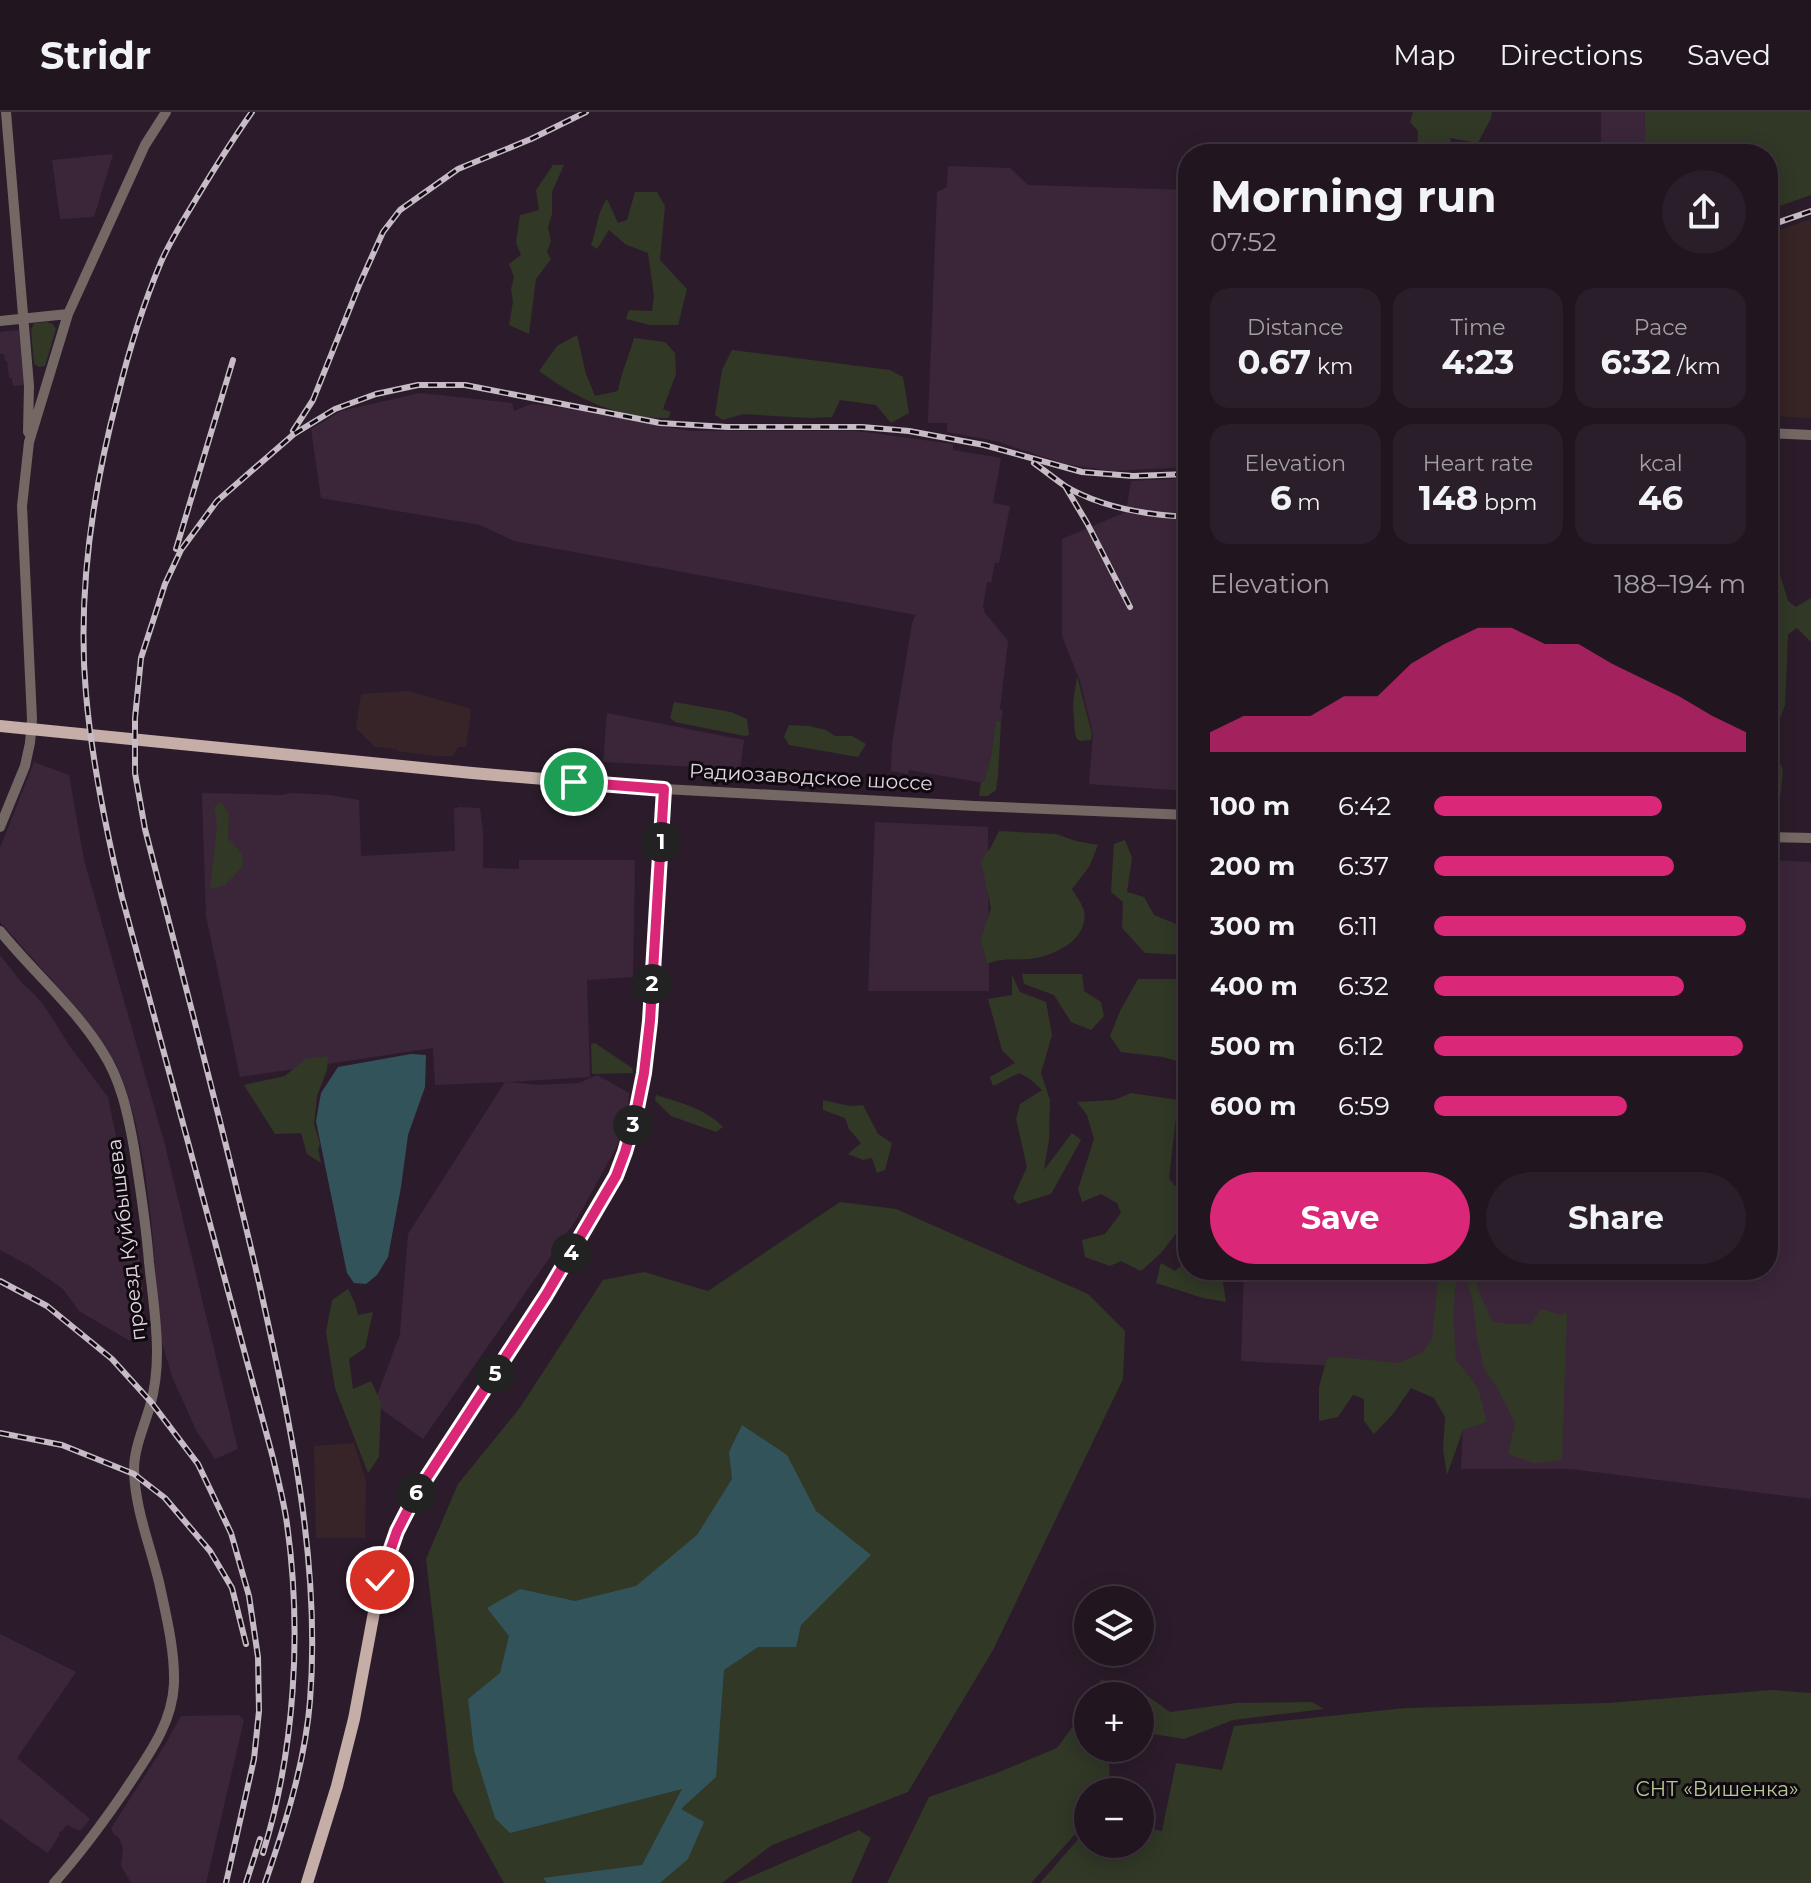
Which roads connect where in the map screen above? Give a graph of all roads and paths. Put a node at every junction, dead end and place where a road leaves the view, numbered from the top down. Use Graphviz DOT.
graph roads {
  1 [pos="6,112"];
  2 [pos="166,112"];
  3 [pos="68,314"];
  4 [pos="24,319"];
  5 [pos="0,321"];
  6 [pos="1778,433"];
  7 [pos="1811,435"];
  8 [pos="29,442"];
  9 [pos="0,726"];
  10 [pos="664,789"];
  11 [pos="1178,815"];
  12 [pos="0,827"];
  13 [pos="1778,837"];
  14 [pos="1811,838"];
  15 [pos="0,931"];
  16 [pos="54,1883"];
  17 [pos="307,1883"];
  1 -- 4 [label="street"];
  2 -- 3 [label="street"];
  3 -- 4 [label="street"];
  3 -- 8 [label="street"];
  4 -- 5 [label="street"];
  4 -- 8 [label="street"];
  6 -- 7 [label="street"];
  8 -- 12 [label="street"];
  9 -- 10 [label="main road, Радиозаводское шоссе"];
  10 -- 11 [label="street, Радиозаводское шоссе"];
  10 -- 17 [label="main road"];
  13 -- 14 [label="street"];
  15 -- 16 [label="street, проезд Куйбышева"];
}
